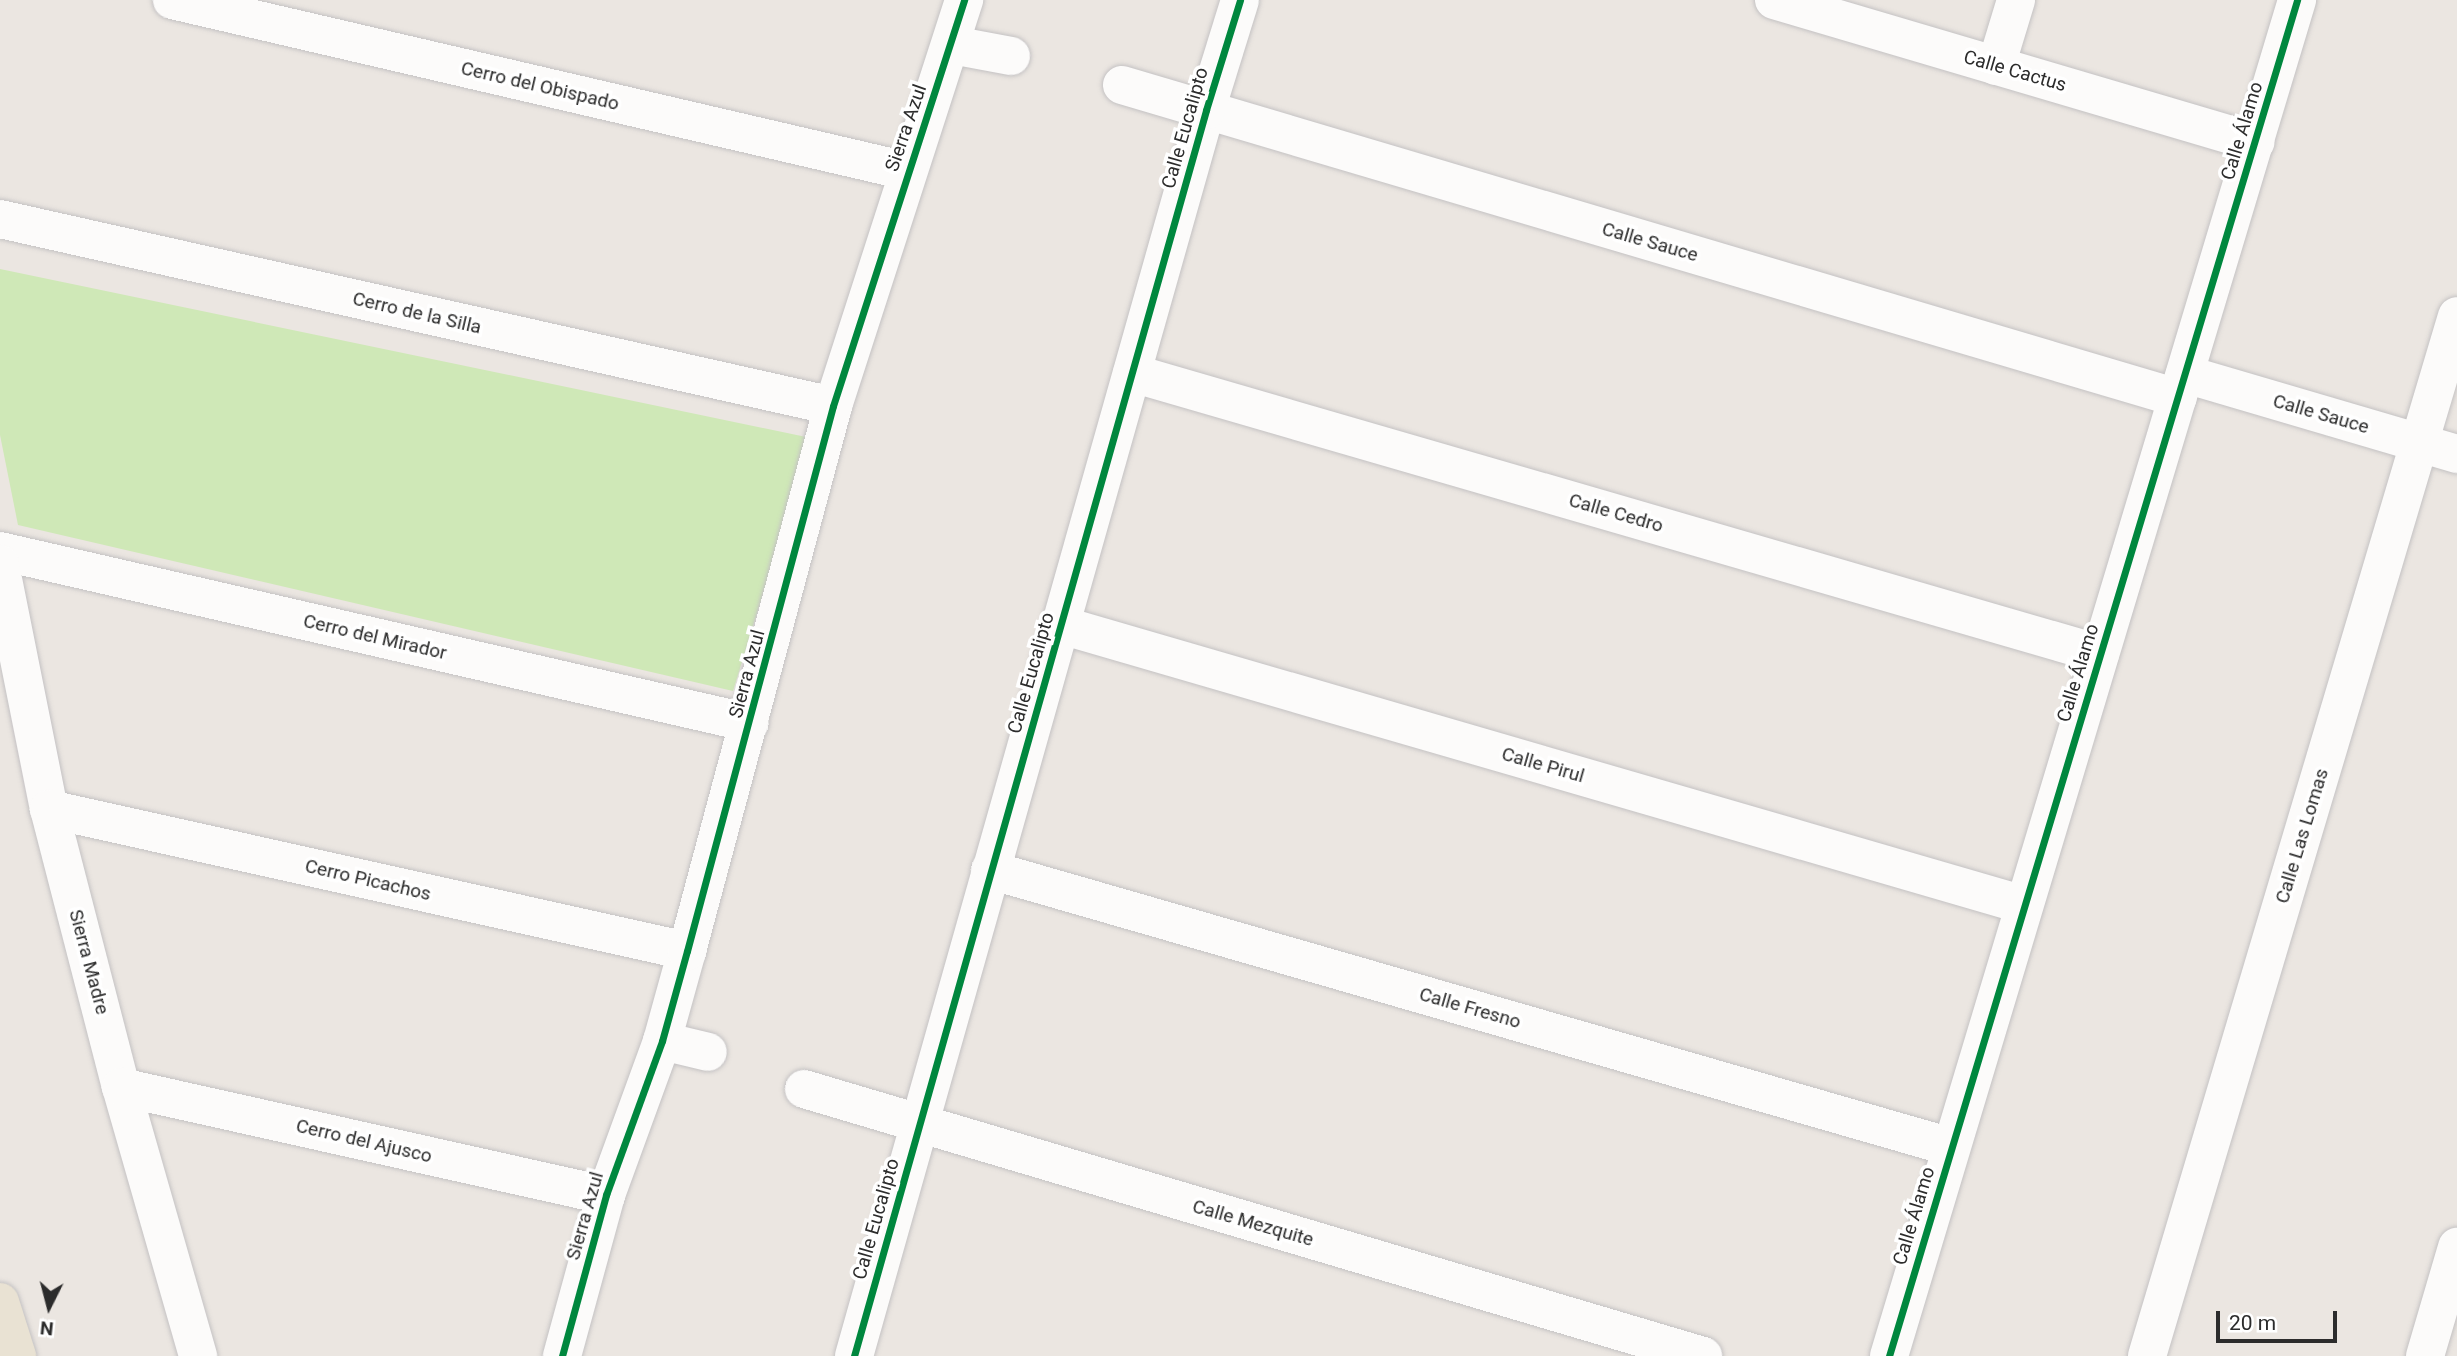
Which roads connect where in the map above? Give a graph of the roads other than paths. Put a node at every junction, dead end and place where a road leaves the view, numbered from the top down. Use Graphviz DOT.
graph roads {
  1 [pos="172,0"];
  2 [pos="964,0"];
  3 [pos="1240,0"];
  4 [pos="1774,0"];
  5 [pos="2016,0"];
  6 [pos="2297,0"];
  7 [pos="952,45"];
  8 [pos="1010,56"];
  9 [pos="1996,66"];
  10 [pos="1122,85"];
  11 [pos="1206,110"];
  12 [pos="2255,142"];
  13 [pos="907,172"];
  14 [pos="0,219"];
  15 [pos="2457,316"];
  16 [pos="1132,373"];
  17 [pos="2181,386"];
  18 [pos="833,406"];
  19 [pos="2419,443"];
  20 [pos="2457,454"];
  21 [pos="0,551"];
  22 [pos="0,564"];
  23 [pos="1061,625"];
  24 [pos="2100,654"];
  25 [pos="750,723"];
  26 [pos="49,809"];
  27 [pos="990,870"];
  28 [pos="2024,905"];
  29 [pos="687,951"];
  30 [pos="662,1041"];
  31 [pos="708,1052"];
  32 [pos="121,1087"];
  33 [pos="804,1089"];
  34 [pos="919,1124"];
  35 [pos="1951,1147"];
  36 [pos="606,1195"];
  37 [pos="2457,1247"];
  38 [pos="0,1302"];
  39 [pos="17,1356"];
  40 [pos="198,1356"];
  41 [pos="562,1356"];
  42 [pos="853,1356"];
  43 [pos="1703,1356"];
  44 [pos="1889,1356"];
  45 [pos="2147,1356"];
  46 [pos="2425,1356"];
  1 -- 13 [label="street, Cerro del Obispado"];
  2 -- 7 [label="street, Sierra Azul"];
  3 -- 11 [label="street, Calle Eucalipto"];
  4 -- 9 [label="street, Calle Cactus"];
  5 -- 9 [label="street"];
  6 -- 12 [label="street, Calle Álamo"];
  7 -- 8 [label="street"];
  7 -- 13 [label="street, Sierra Azul"];
  9 -- 12 [label="street, Calle Cactus"];
  10 -- 11 [label="street, Calle Sauce"];
  11 -- 16 [label="street, Calle Eucalipto"];
  11 -- 17 [label="street, Calle Sauce"];
  12 -- 17 [label="street, Calle Álamo"];
  13 -- 18 [label="street, Sierra Azul"];
  14 -- 18 [label="street, Cerro de la Silla"];
  15 -- 19 [label="street, Calle Las Lomas"];
  16 -- 23 [label="street, Calle Eucalipto"];
  16 -- 24 [label="street, Calle Cedro"];
  17 -- 19 [label="street, Calle Sauce"];
  17 -- 24 [label="street, Calle Álamo"];
  18 -- 25 [label="street, Sierra Azul"];
  19 -- 20 [label="street, Calle Sauce"];
  19 -- 45 [label="street, Calle Las Lomas"];
  21 -- 25 [label="street, Cerro del Mirador"];
  22 -- 26 [label="street, Sierra Madre"];
  23 -- 27 [label="street, Calle Eucalipto"];
  23 -- 28 [label="street, Calle Pirul"];
  24 -- 28 [label="street, Calle Álamo"];
  25 -- 29 [label="street, Sierra Azul"];
  26 -- 29 [label="street, Cerro Picachos"];
  26 -- 32 [label="street, Sierra Madre"];
  27 -- 34 [label="street, Calle Eucalipto"];
  27 -- 35 [label="street, Calle Fresno"];
  28 -- 35 [label="street, Calle Álamo"];
  29 -- 30 [label="street, Sierra Azul"];
  30 -- 31 [label="street"];
  30 -- 36 [label="street, Sierra Azul"];
  32 -- 36 [label="street, Cerro del Ajusco"];
  32 -- 40 [label="street, Sierra Madre"];
  33 -- 34 [label="street, Calle Mezquite"];
  34 -- 42 [label="street, Calle Eucalipto"];
  34 -- 43 [label="street, Calle Mezquite"];
  35 -- 44 [label="street, Calle Álamo"];
  36 -- 41 [label="street, Sierra Azul"];
  37 -- 46 [label="street"];
  38 -- 39 [label="main road"];
}
